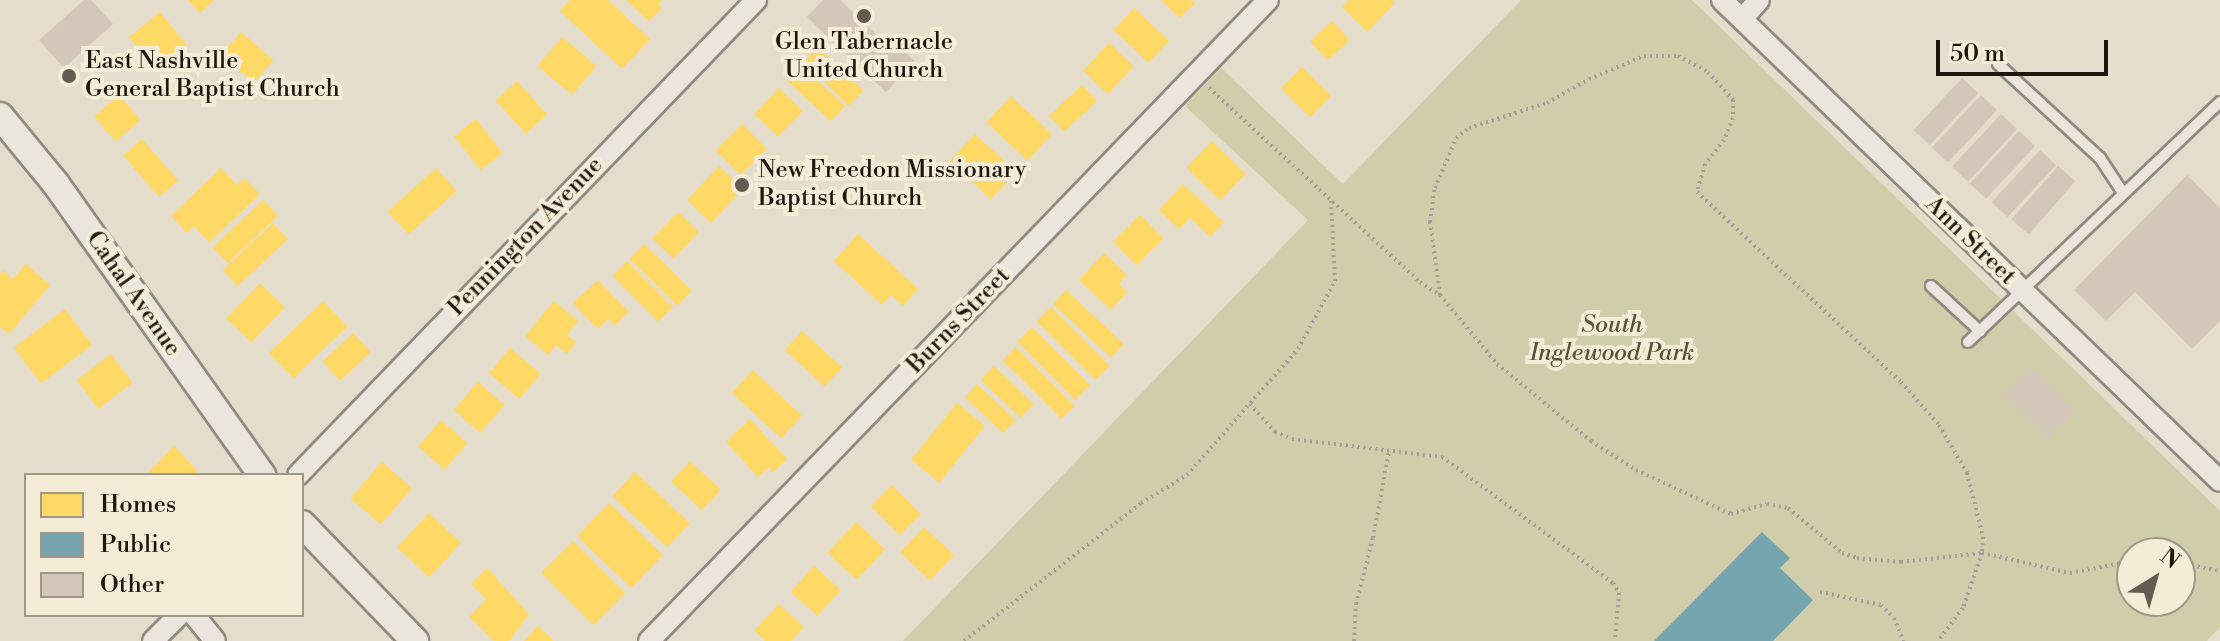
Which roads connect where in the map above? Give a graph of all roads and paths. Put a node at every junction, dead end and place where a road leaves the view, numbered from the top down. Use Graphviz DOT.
graph roads {
  1 [pos="756,0"];
  2 [pos="1268,0"];
  3 [pos="1722,0"];
  4 [pos="1759,0"];
  5 [pos="1742,19"];
  6 [pos="1998,64"];
  7 [pos="1196,76"];
  8 [pos="2220,102"];
  9 [pos="0,116"];
  10 [pos="2123,193"];
  11 [pos="1331,199"];
  12 [pos="1931,286"];
  13 [pos="2020,290"];
  14 [pos="1440,295"];
  15 [pos="1980,331"];
  16 [pos="1968,342"];
  17 [pos="1250,404"];
  18 [pos="1389,451"];
  19 [pos="261,473"];
  20 [pos="300,473"];
  21 [pos="2220,481"];
  22 [pos="304,526"];
  23 [pos="1982,553"];
  24 [pos="2116,564"];
  25 [pos="2196,566"];
  26 [pos="2220,571"];
  27 [pos="1820,592"];
  28 [pos="177,617"];
  29 [pos="196,617"];
  30 [pos="153,641"];
  31 [pos="215,641"];
  32 [pos="415,641"];
  33 [pos="649,641"];
  34 [pos="964,641"];
  35 [pos="1354,641"];
  36 [pos="1615,641"];
  37 [pos="1904,641"];
  38 [pos="1938,641"];
  1 -- 20 [label="street, Pennington Avenue"];
  2 -- 7 [label="street, Burns Street"];
  3 -- 5 [label="street, Ann Street"];
  4 -- 5 [label="street"];
  5 -- 13 [label="street, Ann Street"];
  6 -- 10 [label="lane"];
  7 -- 11 [label="path"];
  7 -- 33 [label="street, Burns Street"];
  8 -- 10 [label="lane"];
  9 -- 19 [label="street, Cahal Avenue"];
  10 -- 13 [label="lane"];
  11 -- 14 [label="path"];
  11 -- 17 [label="path"];
  12 -- 15 [label="lane"];
  13 -- 15 [label="lane"];
  13 -- 21 [label="street, Ann Street"];
  14 -- 23 [label="path"];
  14 -- 23 [label="path"];
  15 -- 16 [label="lane"];
  17 -- 18 [label="path"];
  17 -- 34 [label="path"];
  18 -- 35 [label="path"];
  18 -- 36 [label="path"];
  22 -- 32 [label="street"];
  23 -- 24 [label="path"];
  23 -- 38 [label="path"];
  25 -- 26 [label="path"];
  27 -- 37 [label="path"];
  28 -- 30 [label="street"];
  29 -- 31 [label="street"];
}
